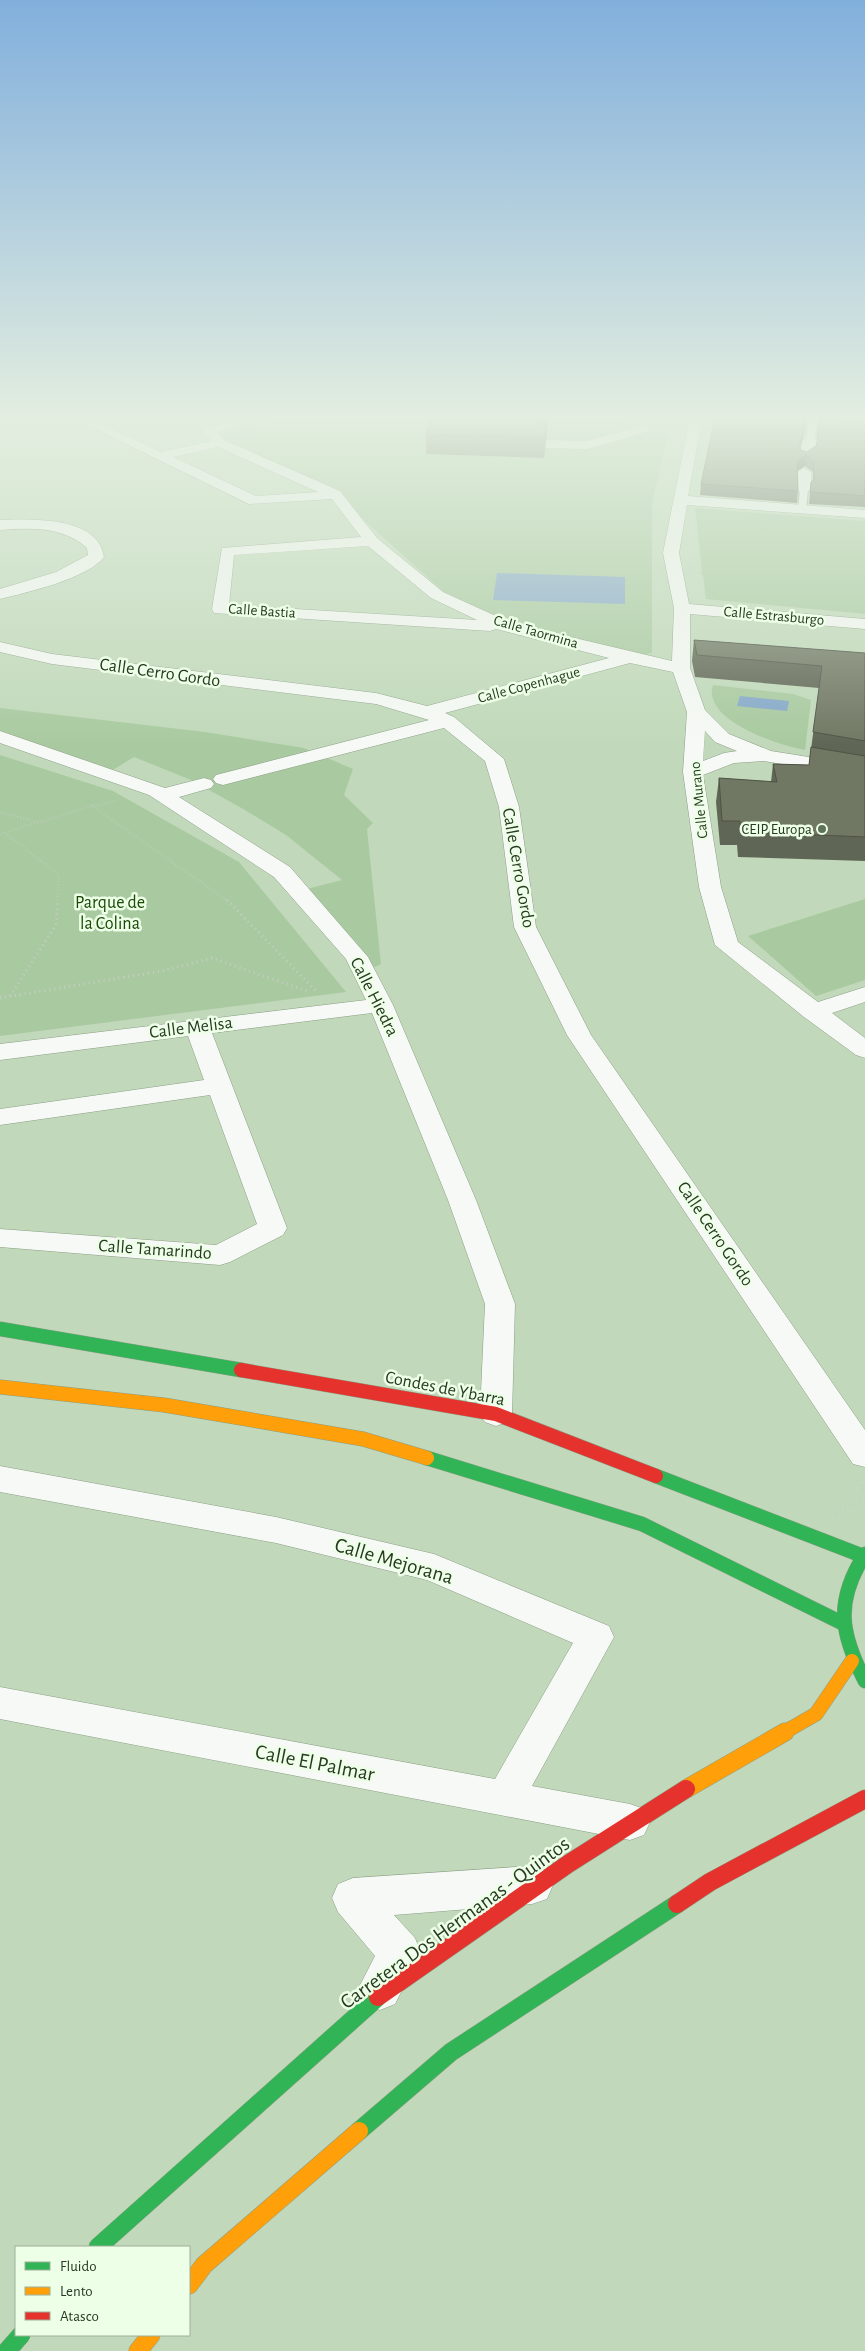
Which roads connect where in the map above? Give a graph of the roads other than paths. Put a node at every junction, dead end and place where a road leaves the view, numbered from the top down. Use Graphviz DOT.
graph roads {
  1 [pos="53,526"];
  2 [pos="360,526"];
  3 [pos="676,526"];
  4 [pos="372,541"];
  5 [pos="0,594"];
  6 [pos="682,608"];
  7 [pos="865,624"];
  8 [pos="505,627"];
  9 [pos="0,646"];
  10 [pos="700,655"];
  11 [pos="630,658"];
  12 [pos="681,660"];
  13 [pos="696,712"];
  14 [pos="437,717"];
  15 [pos="0,737"];
  16 [pos="767,756"];
  17 [pos="693,772"];
  18 [pos="865,772"];
  19 [pos="162,795"];
  20 [pos="865,994"];
  21 [pos="381,1005"];
  22 [pos="813,1012"];
  23 [pos="197,1027"];
  24 [pos="865,1050"];
  25 [pos="0,1052"];
  26 [pos="219,1086"];
  27 [pos="0,1117"];
  28 [pos="0,1238"];
  29 [pos="0,1329"];
  30 [pos="0,1387"];
  31 [pos="496,1414"];
  32 [pos="865,1455"];
  33 [pos="0,1479"];
  34 [pos="864,1555"];
  35 [pos="842,1623"];
  36 [pos="852,1660"];
  37 [pos="865,1681"];
  38 [pos="0,1703"];
  39 [pos="504,1799"];
  40 [pos="865,1799"];
  41 [pos="630,1822"];
  42 [pos="536,1885"];
  43 [pos="375,1999"];
  44 [pos="99,2246"];
  45 [pos="190,2284"];
  46 [pos="20,2336"];
  47 [pos="150,2336"];
  48 [pos="7,2351"];
  49 [pos="138,2351"];
  1 -- 5 [label="street"];
  2 -- 4 [label="street, Calle Taormina"];
  3 -- 6 [label="street, Calle Murano"];
  4 -- 8 [label="street, Calle Taormina"];
  4 -- 8 [label="street, Calle Bastia"];
  6 -- 7 [label="street, Calle Estrasburgo"];
  6 -- 12 [label="street, Calle Murano"];
  8 -- 11 [label="street, Calle Taormina"];
  9 -- 14 [label="street, Calle Cerro Gordo"];
  10 -- 12 [label="street, Calle Taormina"];
  11 -- 12 [label="street, Calle Taormina"];
  11 -- 14 [label="street, Calle Copenhague"];
  12 -- 13 [label="street, Calle Murano"];
  13 -- 16 [label="street"];
  13 -- 17 [label="street, Calle Murano"];
  14 -- 19 [label="street, Calle Copenhague"];
  14 -- 32 [label="street, Calle Cerro Gordo"];
  15 -- 19 [label="street, Calle Hiedra"];
  16 -- 17 [label="street"];
  16 -- 18 [label="street"];
  17 -- 22 [label="street, Calle Murano"];
  19 -- 21 [label="street, Calle Hiedra"];
  20 -- 22 [label="street"];
  21 -- 23 [label="street, Calle Melisa"];
  21 -- 31 [label="street, Calle Hiedra"];
  22 -- 24 [label="street, Calle Murano"];
  23 -- 25 [label="street, Calle Melisa"];
  23 -- 26 [label="street, Calle Tamarindo"];
  26 -- 27 [label="street"];
  26 -- 28 [label="street, Calle Tamarindo"];
  29 -- 31 [label="main road, Condes de Ybarra"];
  30 -- 35 [label="main road"];
  31 -- 34 [label="main road, Condes de Ybarra"];
  33 -- 39 [label="street, Calle Mejorana"];
  34 -- 35 [label="main road"];
  35 -- 36 [label="main road"];
  36 -- 37 [label="main road"];
  36 -- 41 [label="main road, Carretera Dos Hermanas - Quintos"];
  38 -- 39 [label="street, Calle El Palmar"];
  39 -- 41 [label="street, Calle El Palmar"];
  40 -- 45 [label="main road"];
  41 -- 42 [label="main road, Carretera Dos Hermanas - Quintos"];
  42 -- 43 [label="main road, Carretera Dos Hermanas - Quintos"];
  42 -- 43 [label="street"];
  43 -- 44 [label="main road, Carretera Dos Hermanas - Quintos"];
  46 -- 48 [label="main road"];
  47 -- 49 [label="main road"];
}
